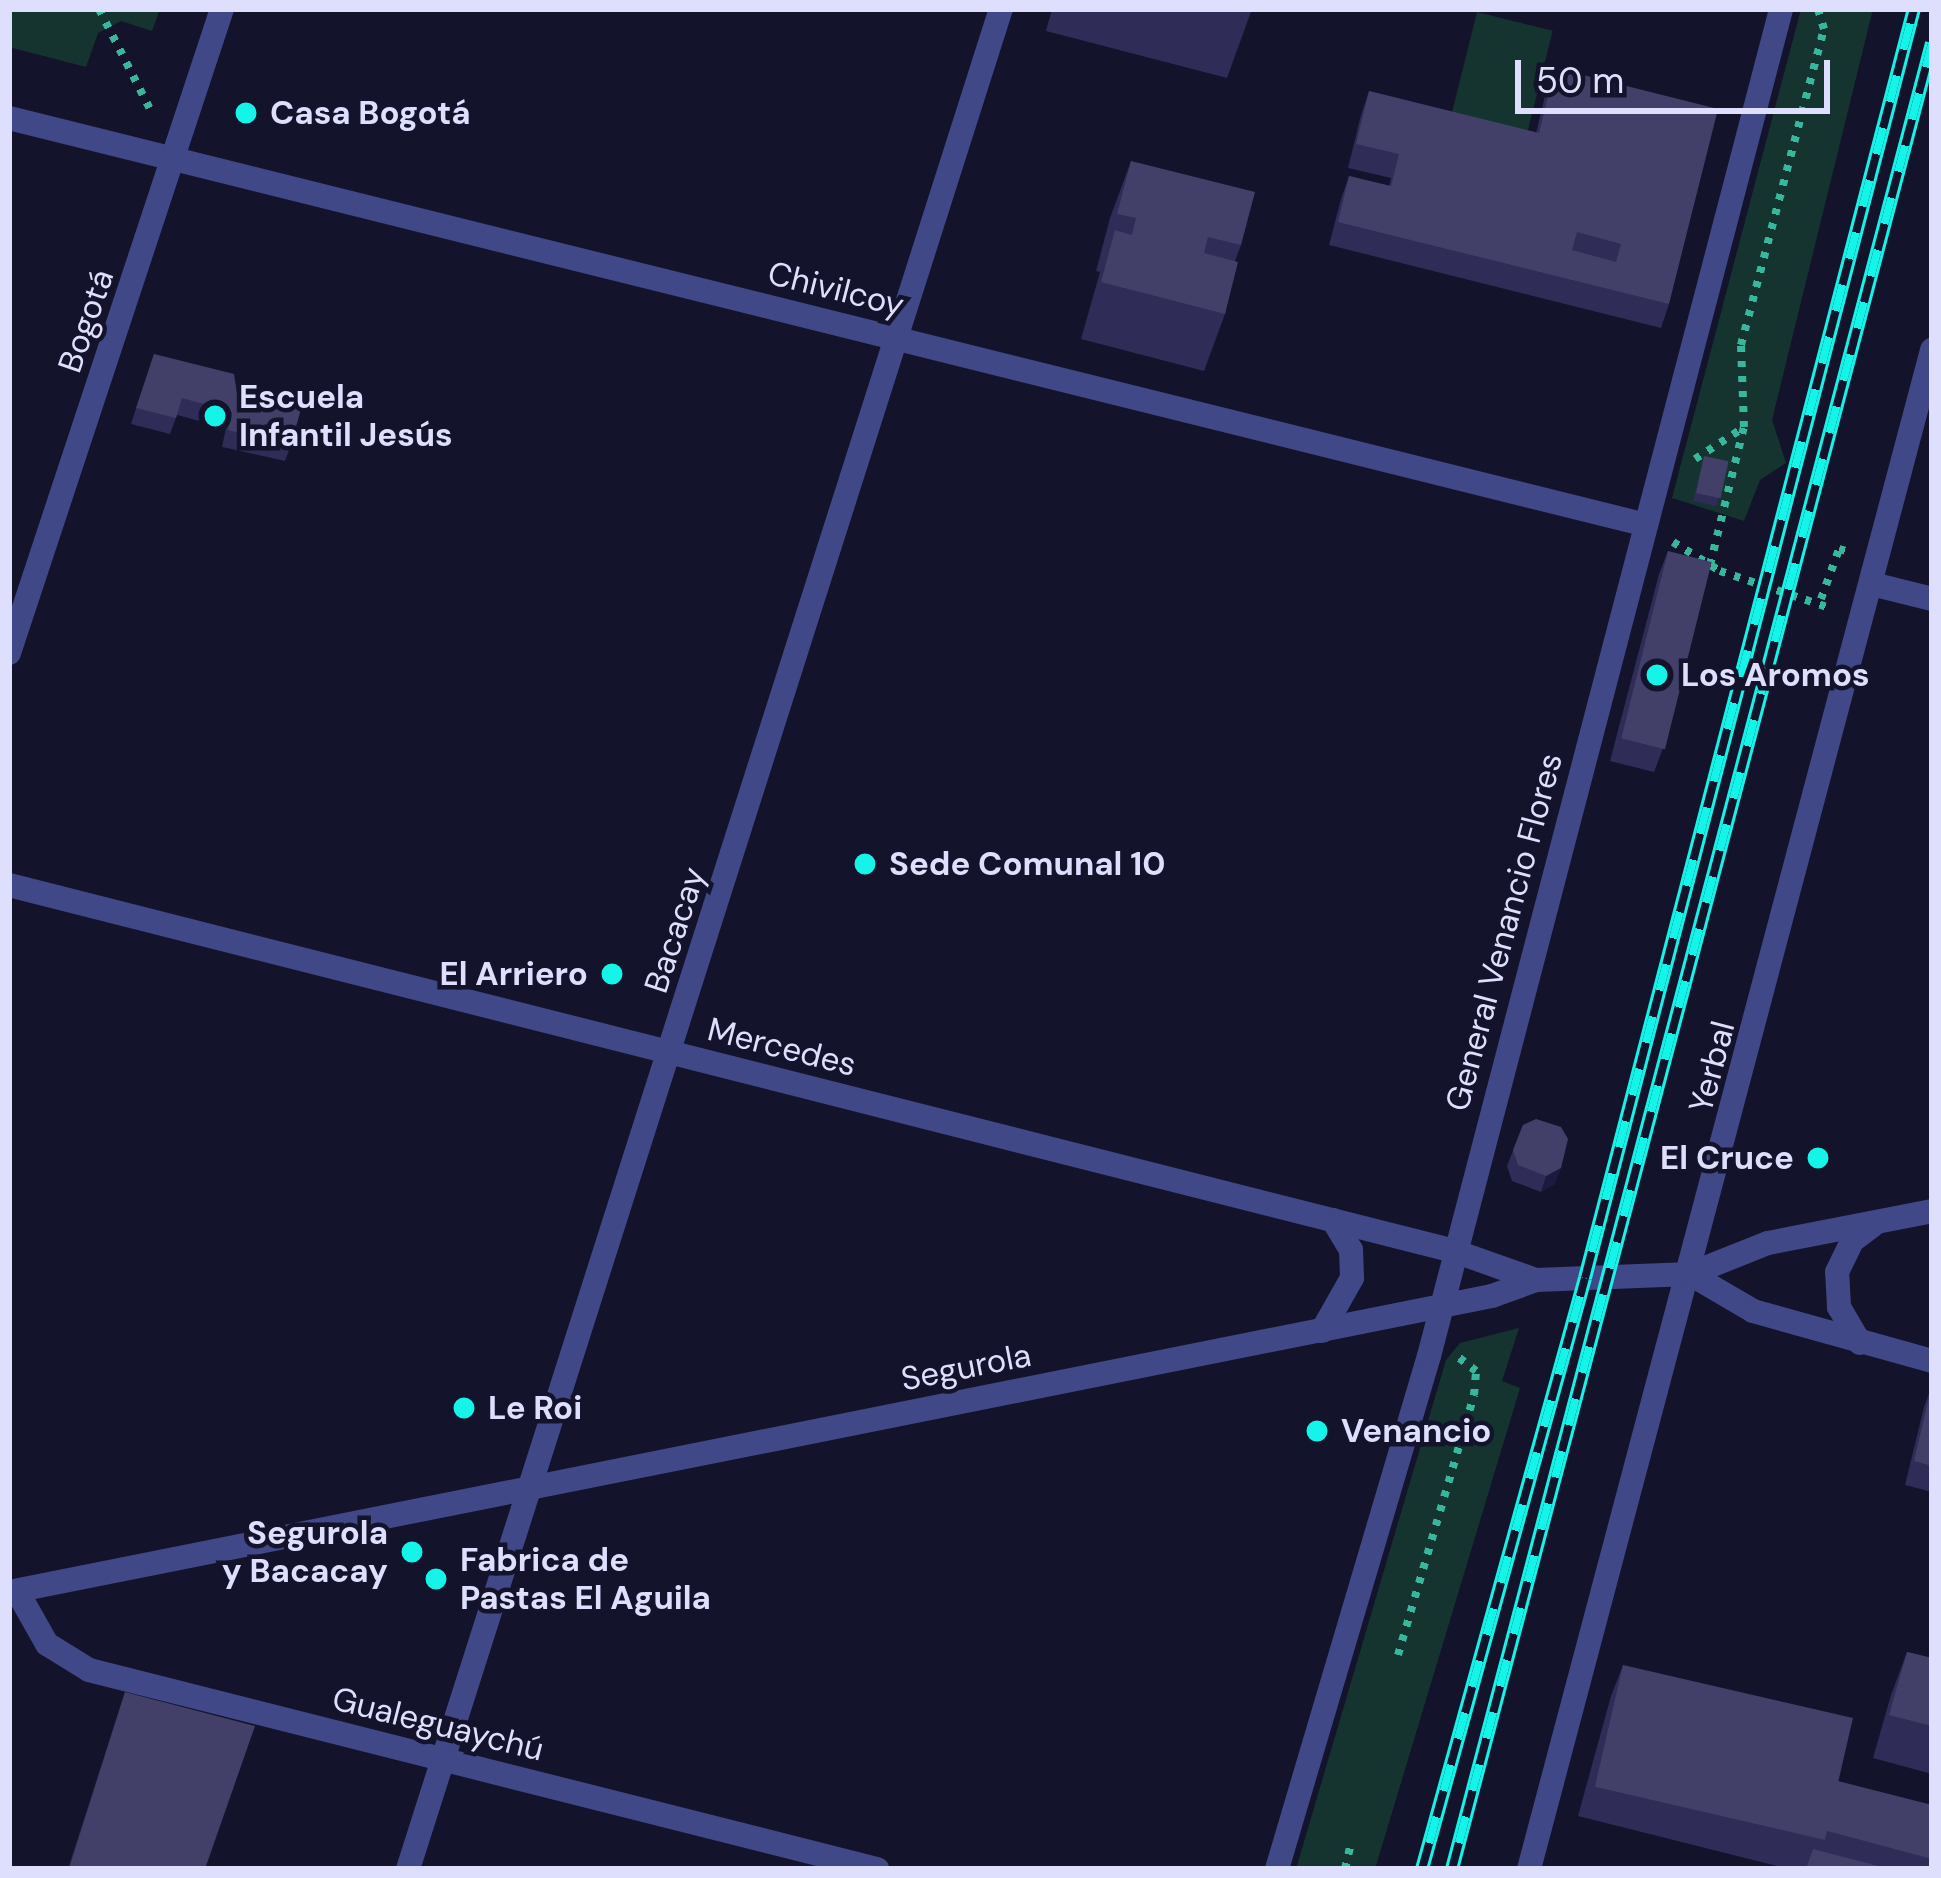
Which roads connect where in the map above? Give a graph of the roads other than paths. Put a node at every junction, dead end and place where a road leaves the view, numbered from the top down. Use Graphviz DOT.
graph roads {
  1 [pos="222,9"];
  2 [pos="1000,9"];
  3 [pos="1781,9"];
  4 [pos="9,118"];
  5 [pos="175,160"];
  6 [pos="895,337"];
  7 [pos="1932,350"];
  8 [pos="1646,526"];
  9 [pos="1872,584"];
  10 [pos="1932,599"];
  11 [pos="9,652"];
  12 [pos="9,885"];
  13 [pos="670,1052"];
  14 [pos="1932,1210"];
  15 [pos="1333,1220"];
  16 [pos="1880,1220"];
  17 [pos="1454,1251"];
  18 [pos="1690,1274"];
  19 [pos="1536,1280"];
  20 [pos="1441,1306"];
  21 [pos="1322,1331"];
  22 [pos="1860,1343"];
  23 [pos="1932,1361"];
  24 [pos="528,1487"];
  25 [pos="13,1591"];
  26 [pos="443,1759"];
  27 [pos="408,1869"];
  28 [pos="877,1869"];
  29 [pos="1277,1869"];
  30 [pos="1529,1869"];
  1 -- 5 [label="street, Bogotá"];
  2 -- 6 [label="street, Bacacay"];
  3 -- 8 [label="street, General Venancio Flores"];
  4 -- 5 [label="street, Chivilcoy"];
  5 -- 6 [label="street, Chivilcoy"];
  5 -- 11 [label="street, Bogotá"];
  6 -- 8 [label="street, Chivilcoy"];
  6 -- 13 [label="street, Bacacay"];
  7 -- 9 [label="street, Yerbal"];
  8 -- 17 [label="street, General Venancio Flores"];
  9 -- 10 [label="street"];
  9 -- 18 [label="street, Yerbal"];
  12 -- 13 [label="street, Mercedes"];
  13 -- 15 [label="street, Mercedes"];
  13 -- 24 [label="street, Bacacay"];
  14 -- 16 [label="street, Segurola"];
  15 -- 17 [label="street, Mercedes"];
  15 -- 21 [label="street"];
  16 -- 18 [label="street, Segurola"];
  16 -- 22 [label="street"];
  17 -- 19 [label="street, Mercedes"];
  17 -- 20 [label="street, General Venancio Flores"];
  18 -- 19 [label="street, Segurola"];
  18 -- 22 [label="street"];
  18 -- 30 [label="street, Yerbal"];
  19 -- 20 [label="street, Segurola"];
  20 -- 21 [label="street, Segurola"];
  20 -- 29 [label="street, General Venancio Flores"];
  21 -- 24 [label="street, Segurola"];
  22 -- 23 [label="street"];
  24 -- 25 [label="street, Segurola"];
  24 -- 26 [label="street, Bacacay"];
  25 -- 26 [label="street, Gualeguaychú"];
  26 -- 27 [label="street, Bacacay"];
  26 -- 28 [label="street, Gualeguaychú"];
}
